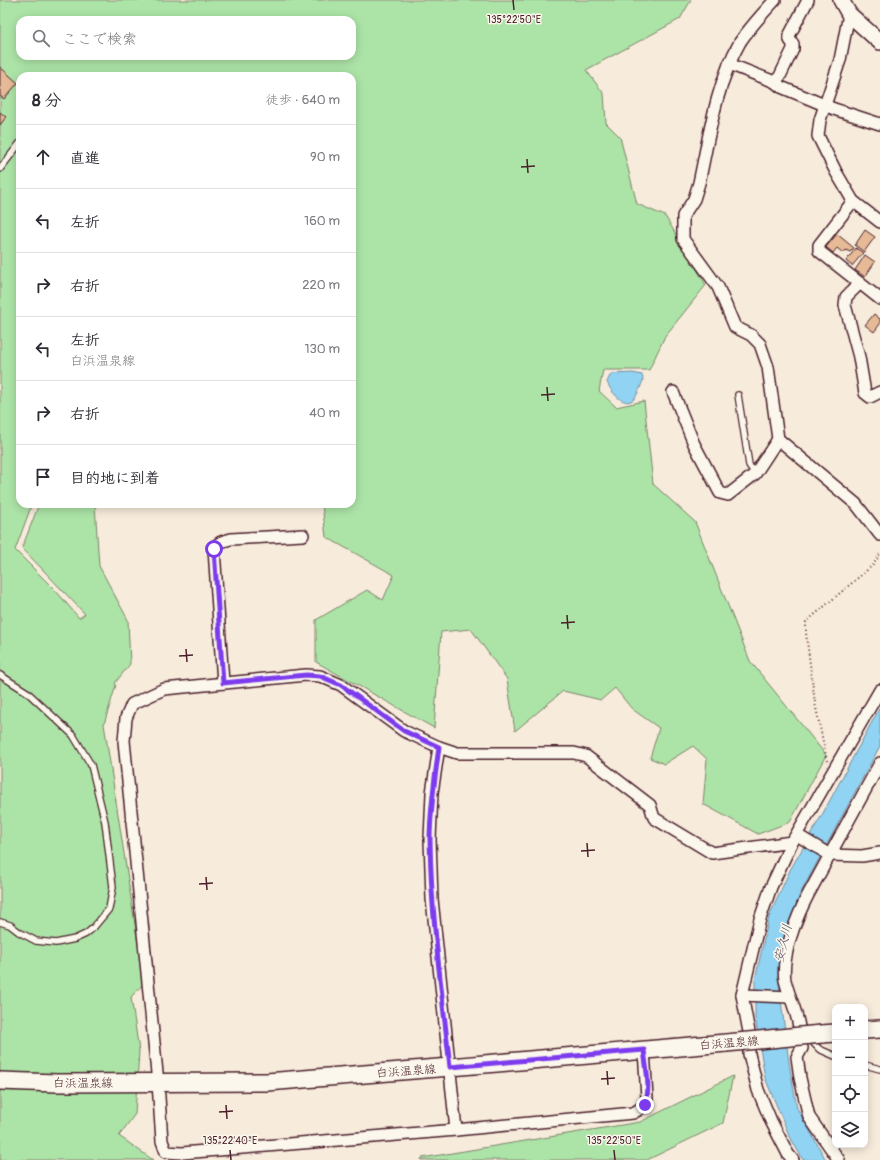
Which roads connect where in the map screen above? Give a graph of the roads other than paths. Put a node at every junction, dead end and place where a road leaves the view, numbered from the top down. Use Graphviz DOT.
graph roads {
  1 [pos="775,0"];
  2 [pos="808,0"];
  3 [pos="841,0"];
  4 [pos="849,14"];
  5 [pos="880,42"];
  6 [pos="729,64"];
  7 [pos="775,82"];
  8 [pos="824,104"];
  9 [pos="880,124"];
  10 [pos="16,148"];
  11 [pos="0,169"];
  12 [pos="854,201"];
  13 [pos="880,222"];
  14 [pos="860,283"];
  15 [pos="880,299"];
  16 [pos="673,392"];
  17 [pos="880,392"];
  18 [pos="738,395"];
  19 [pos="778,439"];
  20 [pos="755,474"];
  21 [pos="303,535"];
  22 [pos="880,535"];
  23 [pos="0,675"];
  24 [pos="223,683"];
  25 [pos="880,690"];
  26 [pos="439,747"];
  27 [pos="880,763"];
  28 [pos="795,838"];
  29 [pos="880,853"];
  30 [pos="830,855"];
  31 [pos="0,922"];
  32 [pos="745,995"];
  33 [pos="788,997"];
  34 [pos="799,1028"];
  35 [pos="880,1029"];
  36 [pos="868,1030"];
  37 [pos="829,1034"];
  38 [pos="644,1050"];
  39 [pos="832,1055"];
  40 [pos="868,1066"];
  41 [pos="450,1067"];
  42 [pos="880,1069"];
  43 [pos="0,1081"];
  44 [pos="158,1083"];
  45 [pos="456,1130"];
  46 [pos="793,1160"];
  47 [pos="839,1160"];
  1 -- 6 [label="street"];
  2 -- 7 [label="street"];
  3 -- 4 [label="street"];
  4 -- 5 [label="street"];
  4 -- 8 [label="street"];
  6 -- 7 [label="street"];
  6 -- 19 [label="street"];
  7 -- 8 [label="street"];
  8 -- 9 [label="street"];
  8 -- 12 [label="street"];
  10 -- 11 [label="lane"];
  12 -- 13 [label="street"];
  12 -- 14 [label="street"];
  14 -- 15 [label="street"];
  14 -- 17 [label="street"];
  16 -- 20 [label="street"];
  18 -- 20 [label="lane"];
  19 -- 20 [label="street"];
  19 -- 22 [label="street"];
  21 -- 24 [label="street"];
  23 -- 31 [label="lane"];
  24 -- 26 [label="street"];
  24 -- 44 [label="street"];
  25 -- 28 [label="street"];
  26 -- 28 [label="street"];
  26 -- 41 [label="street"];
  27 -- 30 [label="street"];
  28 -- 30 [label="street"];
  28 -- 32 [label="street"];
  29 -- 30 [label="street"];
  30 -- 33 [label="street"];
  32 -- 33 [label="street"];
  32 -- 46 [label="street"];
  33 -- 34 [label="street"];
  34 -- 39 [label="lane"];
  34 -- 47 [label="street"];
  35 -- 36 [label="main road"];
  37 -- 38 [label="main road, 白浜温泉線, bridge"];
  38 -- 41 [label="main road, 白浜温泉線"];
  38 -- 45 [label="street"];
  40 -- 42 [label="lane"];
  41 -- 44 [label="main road, 白浜温泉線"];
  41 -- 45 [label="street"];
  43 -- 44 [label="main road, 白浜温泉線"];
  44 -- 45 [label="street"];
}
